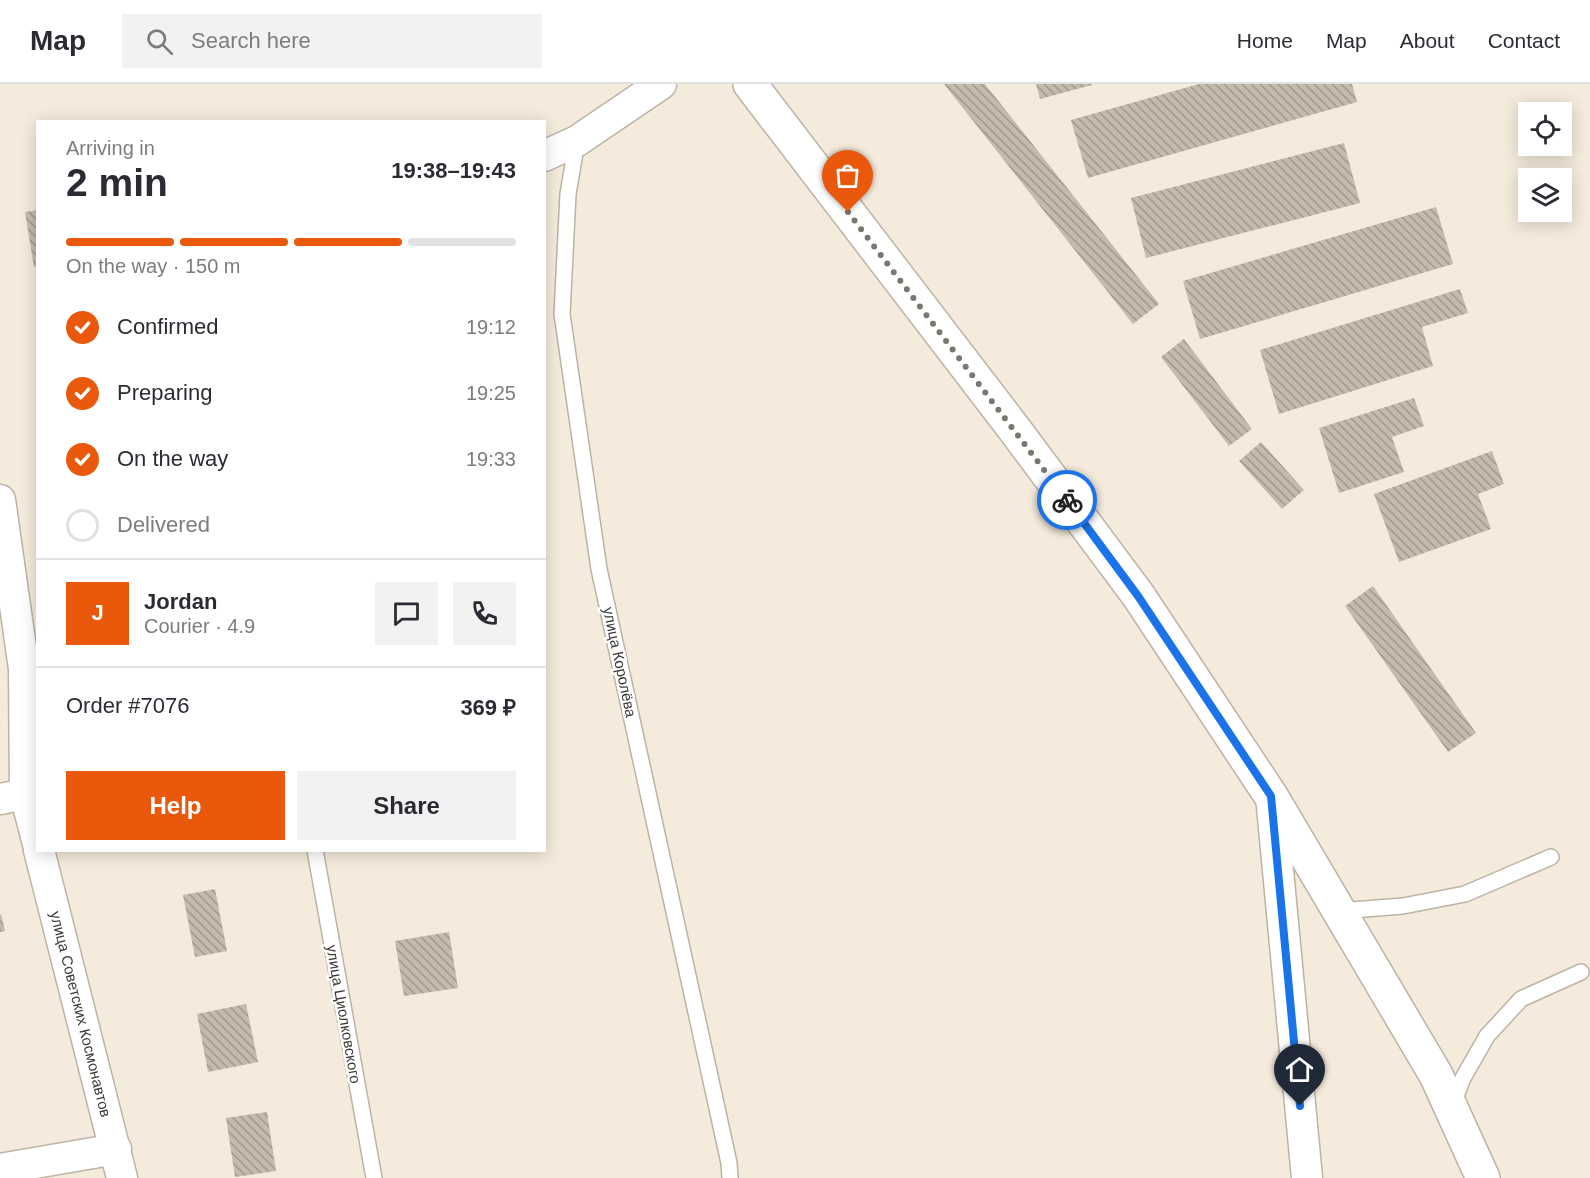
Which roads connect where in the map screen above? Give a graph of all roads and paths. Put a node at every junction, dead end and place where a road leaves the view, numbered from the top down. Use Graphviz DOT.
graph roads {
  1 [pos="661,84"];
  2 [pos="750,84"];
  3 [pos="577,141"];
  4 [pos="546,155"];
  5 [pos="0,500"];
  6 [pos="31,663"];
  7 [pos="1271,796"];
  8 [pos="12,797"];
  9 [pos="36,840"];
  10 [pos="40,852"];
  11 [pos="315,852"];
  12 [pos="1551,857"];
  13 [pos="1339,911"];
  14 [pos="1581,972"];
  15 [pos="1451,1108"];
  16 [pos="116,1149"];
  17 [pos="0,1169"];
  18 [pos="122,1178"];
  19 [pos="374,1178"];
  20 [pos="730,1178"];
  21 [pos="1307,1178"];
  22 [pos="1483,1178"];
  1 -- 3 [label="street"];
  2 -- 7 [label="main road"];
  3 -- 4 [label="street"];
  3 -- 20 [label="lane, улица Королёва"];
  5 -- 6 [label="street"];
  6 -- 8 [label="street"];
  7 -- 13 [label="main road"];
  7 -- 21 [label="street"];
  8 -- 9 [label="street"];
  10 -- 16 [label="street, улица Советских Космонавтов"];
  11 -- 19 [label="lane, улица Циолковского"];
  12 -- 13 [label="lane"];
  13 -- 15 [label="main road"];
  14 -- 15 [label="lane"];
  15 -- 22 [label="main road"];
  16 -- 17 [label="street"];
  16 -- 18 [label="street, улица Советских Космонавтов"];
}
